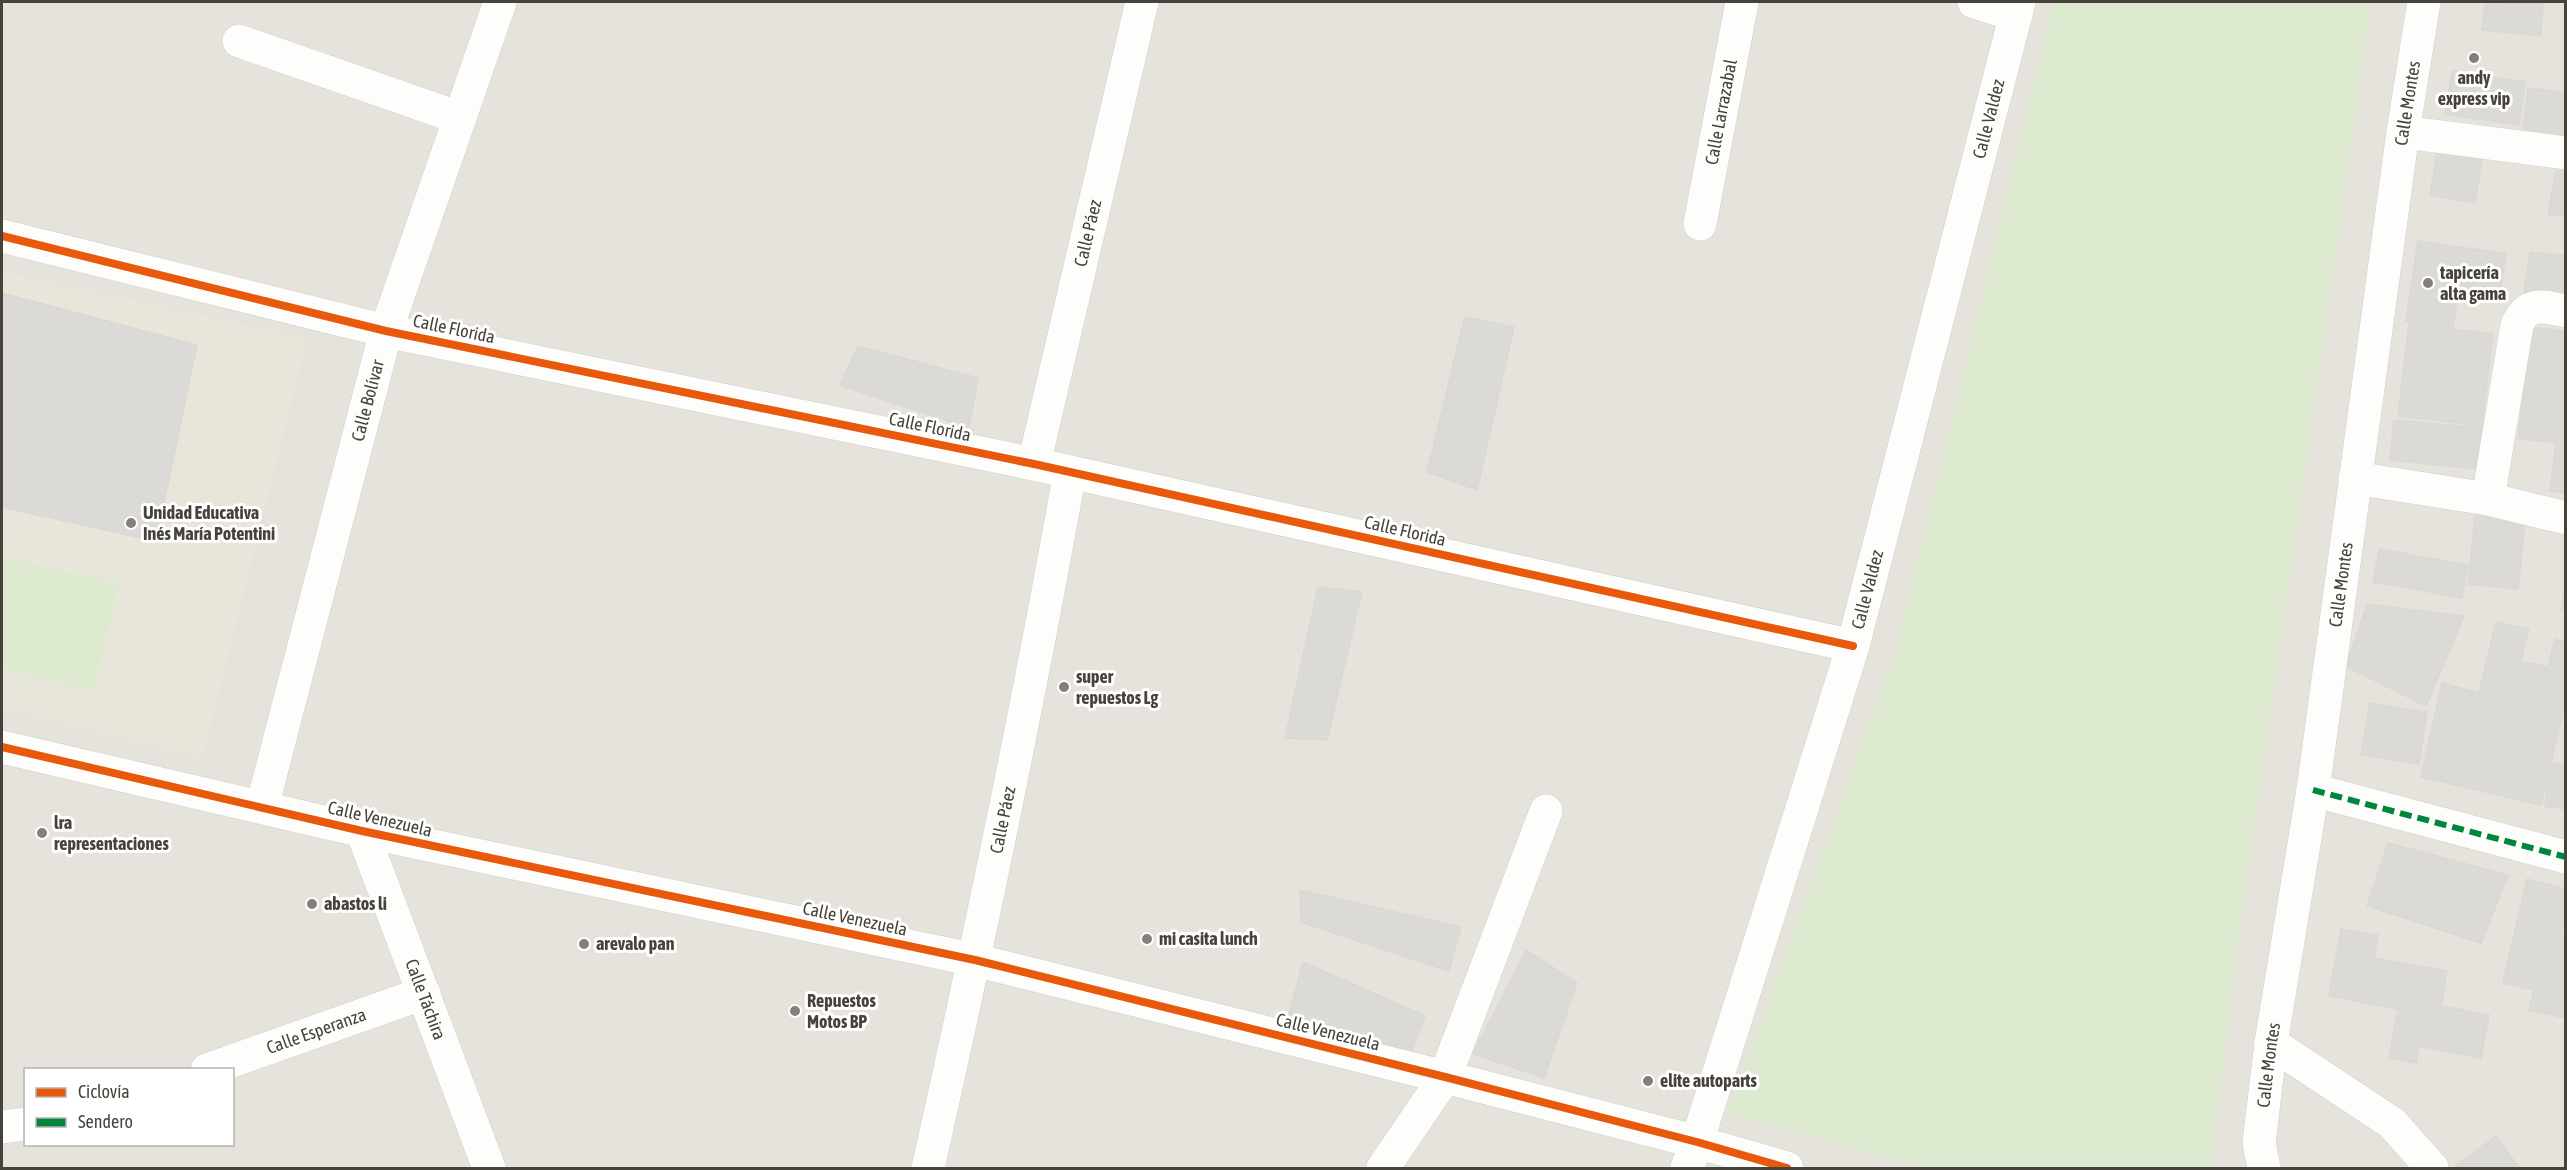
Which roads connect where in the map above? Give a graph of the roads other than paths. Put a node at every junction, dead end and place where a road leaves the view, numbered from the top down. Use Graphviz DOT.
graph roads {
  1 [pos="500,2"];
  2 [pos="1142,2"];
  3 [pos="1742,2"];
  4 [pos="1974,2"];
  5 [pos="2424,2"];
  6 [pos="2018,8"];
  7 [pos="239,41"];
  8 [pos="460,118"];
  9 [pos="2403,132"];
  10 [pos="2565,153"];
  11 [pos="1700,224"];
  12 [pos="2,236"];
  13 [pos="2565,311"];
  14 [pos="386,331"];
  15 [pos="1034,464"];
  16 [pos="1070,472"];
  17 [pos="2355,478"];
  18 [pos="2488,499"];
  19 [pos="2565,518"];
  20 [pos="1853,646"];
  21 [pos="2,747"];
  22 [pos="2313,790"];
  23 [pos="262,807"];
  24 [pos="1546,811"];
  25 [pos="362,831"];
  26 [pos="2565,857"];
  27 [pos="975,960"];
  28 [pos="424,993"];
  29 [pos="2271,1043"];
  30 [pos="213,1068"];
  31 [pos="1445,1077"];
  32 [pos="24,1124"];
  33 [pos="2,1127"];
  34 [pos="1692,1155"];
  35 [pos="489,1168"];
  36 [pos="928,1168"];
  37 [pos="1383,1168"];
  38 [pos="1787,1168"];
  39 [pos="2264,1168"];
  40 [pos="2432,1168"];
  1 -- 8 [label="street, Calle Bolívar"];
  2 -- 15 [label="street, Calle Páez"];
  3 -- 11 [label="street, Calle Larrazabal"];
  4 -- 6 [label="street"];
  5 -- 9 [label="street, Calle Montes"];
  6 -- 20 [label="street, Calle Valdez"];
  7 -- 8 [label="street"];
  8 -- 14 [label="street, Calle Bolívar"];
  9 -- 10 [label="street"];
  9 -- 17 [label="street, Calle Montes"];
  12 -- 14 [label="street, Calle Florida"];
  13 -- 18 [label="street"];
  14 -- 15 [label="street, Calle Florida"];
  14 -- 23 [label="street, Calle Bolívar"];
  15 -- 16 [label="street, Calle Florida"];
  16 -- 20 [label="street, Calle Florida"];
  16 -- 27 [label="street, Calle Páez"];
  17 -- 18 [label="street"];
  17 -- 22 [label="street, Calle Montes"];
  18 -- 19 [label="street"];
  20 -- 34 [label="street, Calle Valdez"];
  21 -- 23 [label="street, Calle Venezuela"];
  22 -- 26 [label="street"];
  22 -- 29 [label="street, Calle Montes"];
  23 -- 25 [label="street, Calle Venezuela"];
  24 -- 31 [label="street"];
  25 -- 27 [label="street, Calle Venezuela"];
  25 -- 28 [label="street, Calle Táchira"];
  27 -- 31 [label="street, Calle Venezuela"];
  27 -- 36 [label="street, Calle Páez"];
  28 -- 30 [label="street, Calle Esperanza"];
  28 -- 35 [label="street, Calle Táchira"];
  29 -- 39 [label="street, Calle Montes"];
  29 -- 40 [label="street"];
  31 -- 34 [label="street, Calle Venezuela"];
  31 -- 37 [label="street"];
  32 -- 33 [label="street"];
  34 -- 38 [label="street, Calle Venezuela"];
}
